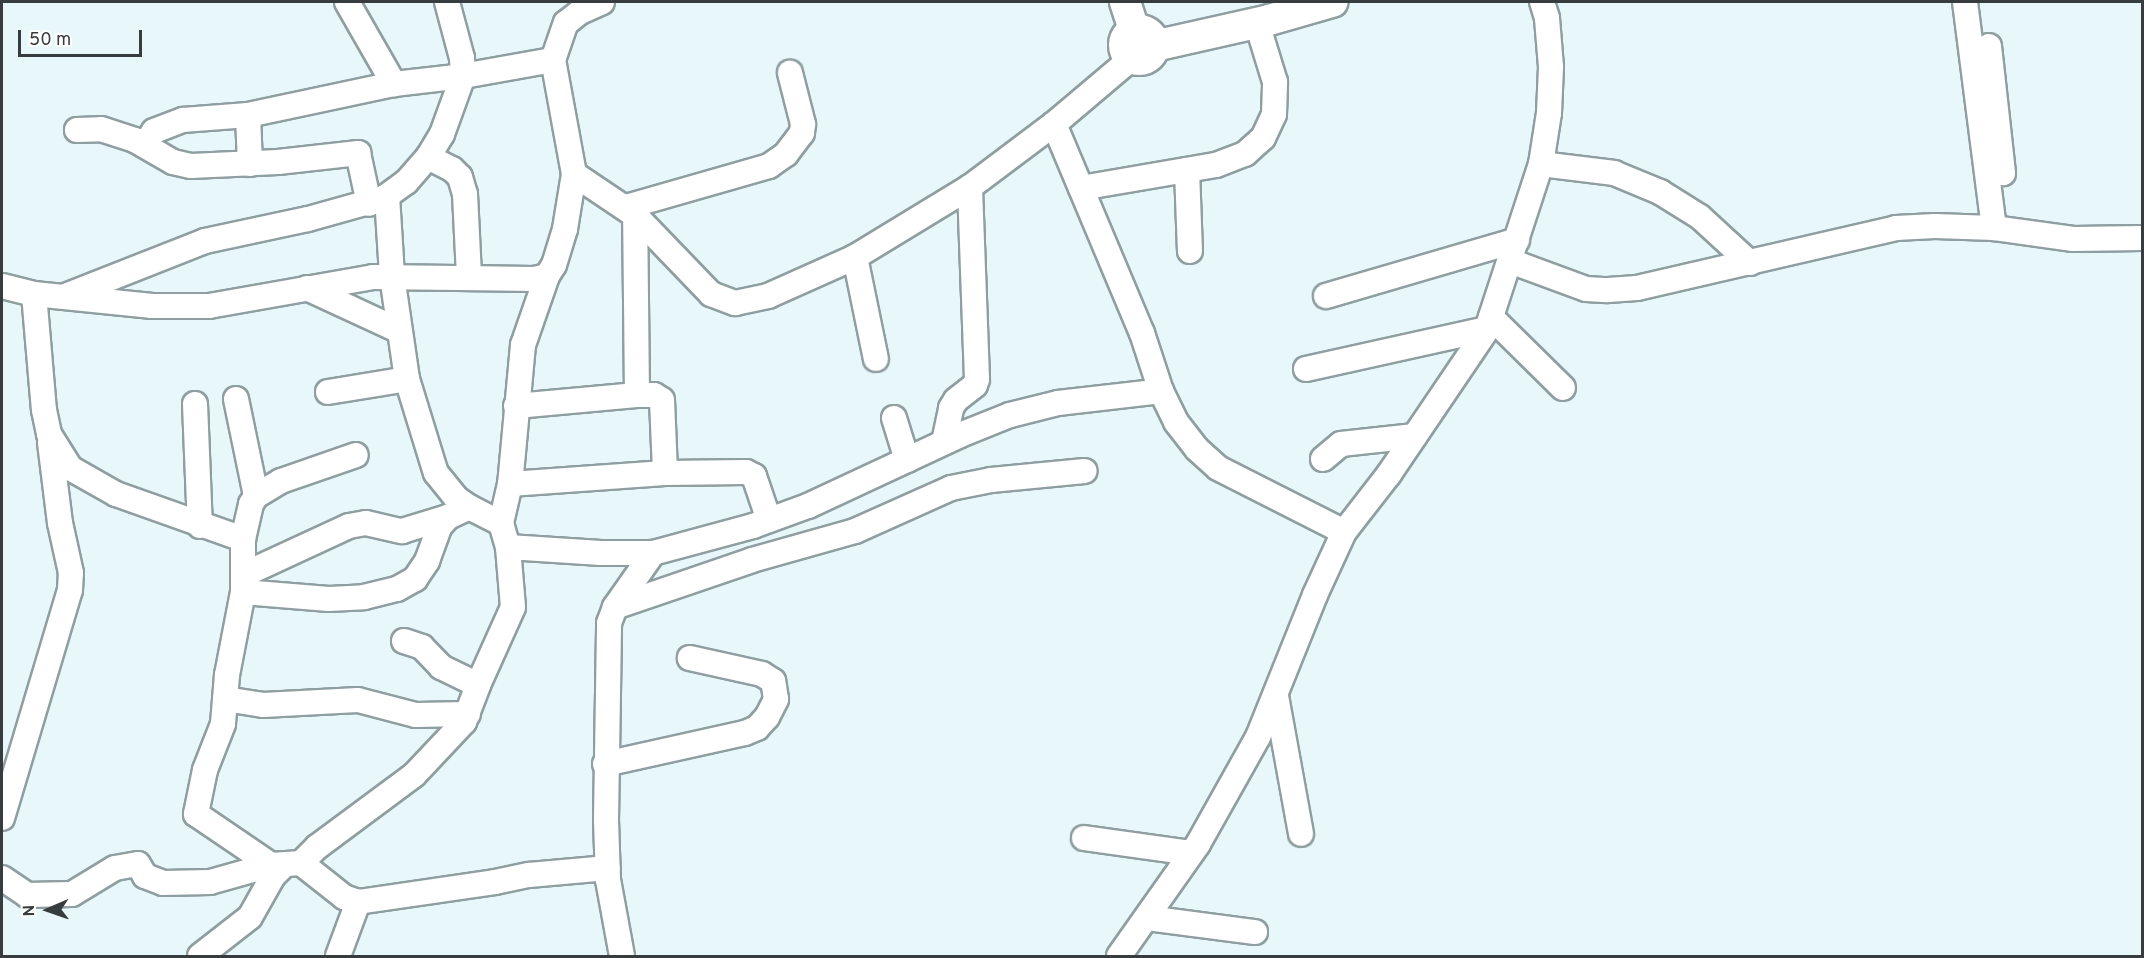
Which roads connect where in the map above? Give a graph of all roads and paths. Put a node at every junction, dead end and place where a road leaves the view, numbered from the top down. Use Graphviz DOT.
graph roads {
  1 [pos="346,2"];
  2 [pos="447,2"];
  3 [pos="602,2"];
  4 [pos="1125,2"];
  5 [pos="1332,2"];
  6 [pos="1542,2"];
  7 [pos="1965,2"];
  8 [pos="579,7"];
  9 [pos="1276,12"];
  10 [pos="1140,45"];
  11 [pos="1989,46"];
  12 [pos="553,60"];
  13 [pos="790,73"];
  14 [pos="464,76"];
  15 [pos="394,84"];
  16 [pos="248,115"];
  17 [pos="1054,124"];
  18 [pos="77,130"];
  19 [pos="144,145"];
  20 [pos="428,157"];
  21 [pos="250,164"];
  22 [pos="1541,164"];
  23 [pos="1187,170"];
  24 [pos="574,174"];
  25 [pos="970,187"];
  26 [pos="1081,188"];
  27 [pos="378,200"];
  28 [pos="631,211"];
  29 [pos="2002,229"];
  30 [pos="2142,238"];
  31 [pos="1514,250"];
  32 [pos="1190,251"];
  33 [pos="855,257"];
  34 [pos="1750,263"];
  35 [pos="392,276"];
  36 [pos="547,276"];
  37 [pos="469,277"];
  38 [pos="2,286"];
  39 [pos="307,288"];
  40 [pos="34,294"];
  41 [pos="63,297"];
  42 [pos="1326,297"];
  43 [pos="1489,323"];
  44 [pos="400,331"];
  45 [pos="876,359"];
  46 [pos="1306,369"];
  47 [pos="407,379"];
  48 [pos="1563,388"];
  49 [pos="1161,391"];
  50 [pos="328,392"];
  51 [pos="637,396"];
  52 [pos="236,399"];
  53 [pos="195,404"];
  54 [pos="516,406"];
  55 [pos="894,418"];
  56 [pos="49,434"];
  57 [pos="1415,435"];
  58 [pos="944,442"];
  59 [pos="356,455"];
  60 [pos="1323,459"];
  61 [pos="907,460"];
  62 [pos="1085,471"];
  63 [pos="665,472"];
  64 [pos="510,484"];
  65 [pos="256,496"];
  66 [pos="458,512"];
  67 [pos="770,520"];
  68 [pos="501,523"];
  69 [pos="200,526"];
  70 [pos="1344,532"];
  71 [pos="243,539"];
  72 [pos="508,546"];
  73 [pos="653,553"];
  74 [pos="243,584"];
  75 [pos="615,607"];
  76 [pos="404,641"];
  77 [pos="690,658"];
  78 [pos="477,685"];
  79 [pos="1276,696"];
  80 [pos="225,699"];
  81 [pos="468,714"];
  82 [pos="605,773"];
  83 [pos="2,818"];
  84 [pos="1301,834"];
  85 [pos="1084,838"];
  86 [pos="1191,853"];
  87 [pos="293,860"];
  88 [pos="608,868"];
  89 [pos="2,878"];
  90 [pos="343,894"];
  91 [pos="1148,918"];
  92 [pos="1255,932"];
  93 [pos="200,957"];
  94 [pos="339,957"];
  95 [pos="622,957"];
  96 [pos="1119,957"];
  1 -- 15 [label="street"];
  2 -- 14 [label="street"];
  3 -- 8 [label="street"];
  4 -- 10 [label="main road"];
  5 -- 9 [label="main road"];
  6 -- 22 [label="street"];
  7 -- 29 [label="street"];
  8 -- 12 [label="street"];
  9 -- 10 [label="main road"];
  9 -- 23 [label="street"];
  10 -- 17 [label="street"];
  11 -- 29 [label="street"];
  12 -- 14 [label="street"];
  12 -- 24 [label="street"];
  13 -- 28 [label="street"];
  14 -- 15 [label="street"];
  14 -- 20 [label="street"];
  15 -- 16 [label="street"];
  16 -- 19 [label="street"];
  16 -- 21 [label="street"];
  17 -- 25 [label="street"];
  17 -- 26 [label="street"];
  18 -- 19 [label="street"];
  19 -- 21 [label="street"];
  20 -- 27 [label="street"];
  20 -- 37 [label="street"];
  21 -- 27 [label="street"];
  22 -- 31 [label="street"];
  22 -- 34 [label="street"];
  23 -- 26 [label="street"];
  23 -- 32 [label="street"];
  24 -- 28 [label="street"];
  24 -- 36 [label="street"];
  25 -- 33 [label="street"];
  25 -- 58 [label="street"];
  26 -- 49 [label="street"];
  27 -- 35 [label="street"];
  27 -- 41 [label="street"];
  28 -- 33 [label="street"];
  28 -- 51 [label="street"];
  29 -- 30 [label="street"];
  29 -- 34 [label="street"];
  31 -- 34 [label="street"];
  31 -- 42 [label="street"];
  31 -- 43 [label="street"];
  33 -- 45 [label="street"];
  35 -- 37 [label="street"];
  35 -- 39 [label="street"];
  35 -- 44 [label="street"];
  36 -- 37 [label="street"];
  36 -- 54 [label="street"];
  38 -- 40 [label="street"];
  39 -- 41 [label="street"];
  39 -- 44 [label="street"];
  40 -- 41 [label="street"];
  40 -- 56 [label="street"];
  43 -- 46 [label="street"];
  43 -- 48 [label="street"];
  43 -- 57 [label="street"];
  44 -- 47 [label="street"];
  47 -- 50 [label="street"];
  47 -- 66 [label="street"];
  49 -- 58 [label="street"];
  49 -- 70 [label="street"];
  51 -- 54 [label="street"];
  51 -- 63 [label="street"];
  52 -- 65 [label="street"];
  53 -- 69 [label="street"];
  54 -- 64 [label="street"];
  55 -- 61 [label="street"];
  56 -- 69 [label="street"];
  56 -- 83 [label="street"];
  57 -- 60 [label="street"];
  57 -- 70 [label="street"];
  58 -- 61 [label="street"];
  59 -- 65 [label="street"];
  61 -- 67 [label="street"];
  62 -- 75 [label="street"];
  63 -- 64 [label="street"];
  63 -- 67 [label="street"];
  64 -- 68 [label="street"];
  65 -- 71 [label="street"];
  66 -- 68 [label="street"];
  66 -- 74 [label="street"];
  66 -- 74 [label="street"];
  67 -- 73 [label="street"];
  68 -- 72 [label="street"];
  69 -- 71 [label="street"];
  70 -- 79 [label="street"];
  71 -- 74 [label="street"];
  72 -- 73 [label="street"];
  72 -- 78 [label="street"];
  73 -- 75 [label="street"];
  74 -- 80 [label="street"];
  75 -- 82 [label="street"];
  76 -- 78 [label="street"];
  77 -- 82 [label="street"];
  78 -- 81 [label="street"];
  79 -- 84 [label="street"];
  79 -- 86 [label="street"];
  80 -- 81 [label="street"];
  80 -- 87 [label="street"];
  81 -- 87 [label="street"];
  82 -- 88 [label="street"];
  85 -- 86 [label="street"];
  86 -- 91 [label="street"];
  87 -- 89 [label="street"];
  87 -- 90 [label="street"];
  87 -- 93 [label="street"];
  88 -- 90 [label="street"];
  88 -- 95 [label="street"];
  90 -- 94 [label="street"];
  91 -- 92 [label="street"];
  91 -- 96 [label="street"];
}
